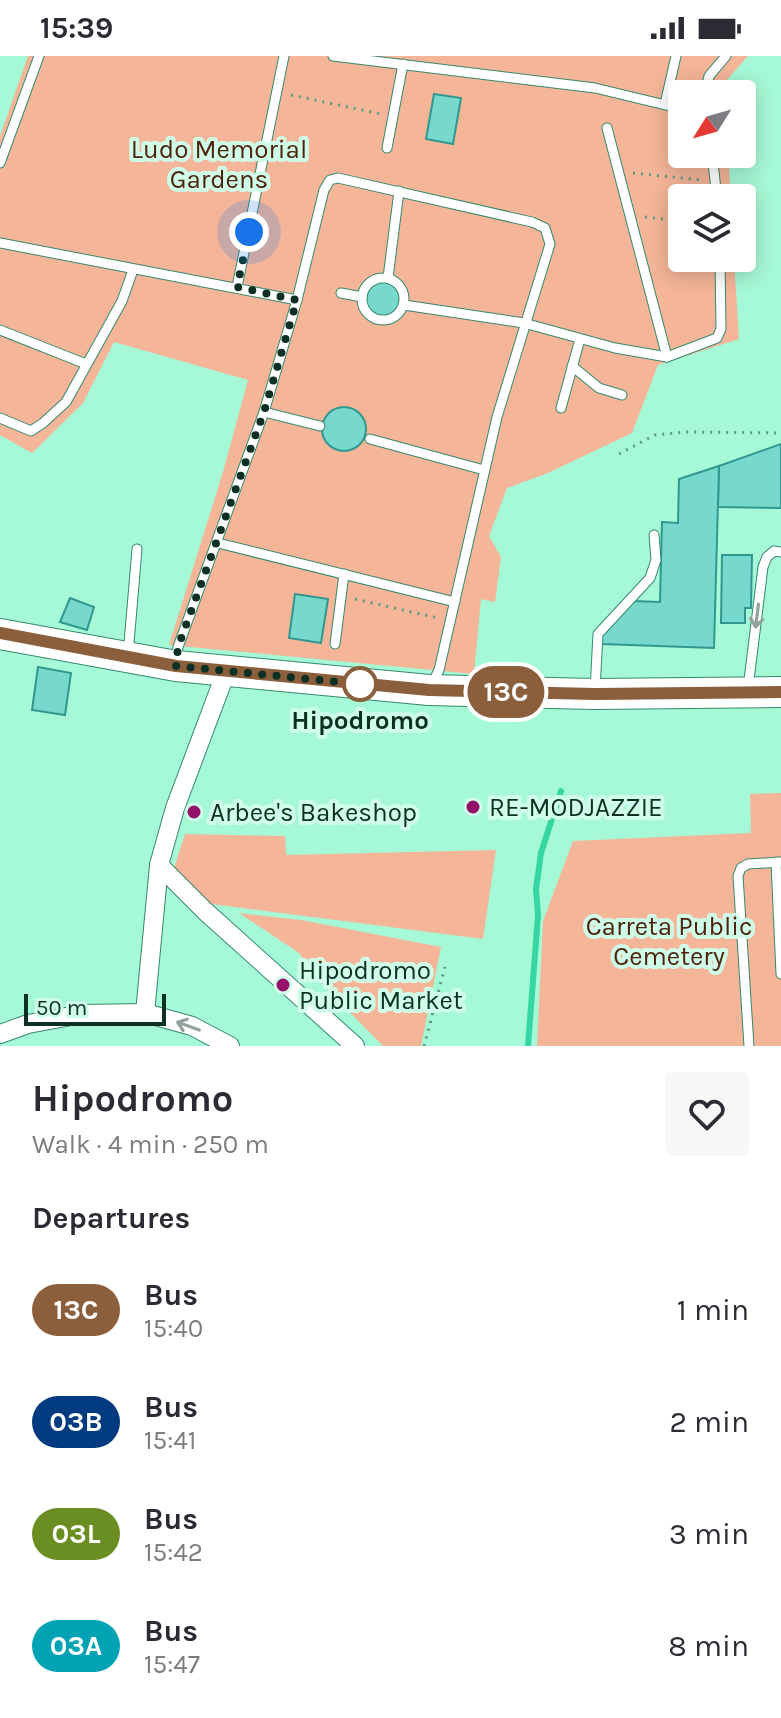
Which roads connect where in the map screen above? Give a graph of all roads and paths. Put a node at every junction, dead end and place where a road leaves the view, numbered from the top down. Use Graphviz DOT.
graph roads {
  1 [pos="39,56"];
  2 [pos="284,56"];
  3 [pos="333,56"];
  4 [pos="676,56"];
  5 [pos="726,56"];
  6 [pos="403,64"];
  7 [pos="708,80"];
  8 [pos="276,92"];
  9 [pos="665,104"];
  10 [pos="668,105"];
  11 [pos="393,117"];
  12 [pos="607,128"];
  13 [pos="387,148"];
  14 [pos="0,163"];
  15 [pos="714,168"];
  16 [pos="617,172"];
  17 [pos="716,181"];
  18 [pos="716,184"];
  19 [pos="399,191"];
  20 [pos="629,216"];
  21 [pos="668,220"];
  22 [pos="0,243"];
  23 [pos="133,270"];
  24 [pos="720,272"];
  25 [pos="388,278"];
  26 [pos="237,287"];
  27 [pos="341,293"];
  28 [pos="362,297"];
  29 [pos="297,300"];
  30 [pos="404,305"];
  31 [pos="524,323"];
  32 [pos="0,330"];
  33 [pos="580,339"];
  34 [pos="667,357"];
  35 [pos="86,364"];
  36 [pos="572,366"];
  37 [pos="622,395"];
  38 [pos="561,408"];
  39 [pos="264,412"];
  40 [pos="0,418"];
  41 [pos="320,426"];
  42 [pos="781,433"];
  43 [pos="370,439"];
  44 [pos="619,454"];
  45 [pos="484,470"];
  46 [pos="654,535"];
  47 [pos="218,543"];
  48 [pos="137,549"];
  49 [pos="781,552"];
  50 [pos="344,574"];
  51 [pos="340,596"];
  52 [pos="455,602"];
  53 [pos="450,621"];
  54 [pos="0,634"];
  55 [pos="335,644"];
  56 [pos="127,658"];
  57 [pos="176,666"];
  58 [pos="226,672"];
  59 [pos="429,690"];
  60 [pos="747,692"];
  61 [pos="781,692"];
  62 [pos="595,694"];
  63 [pos="778,862"];
  64 [pos="159,865"];
  65 [pos="445,967"];
  66 [pos="781,974"];
  67 [pos="145,1013"];
  68 [pos="0,1034"];
  69 [pos="230,1046"];
  70 [pos="355,1046"];
  71 [pos="424,1046"];
  72 [pos="749,1046"];
  1 -- 14 [label="lane"];
  2 -- 8 [label="lane"];
  3 -- 6 [label="lane"];
  4 -- 9 [label="lane"];
  5 -- 7 [label="lane"];
  6 -- 9 [label="lane"];
  6 -- 11 [label="lane"];
  8 -- 11 [label="path"];
  8 -- 26 [label="lane"];
  9 -- 10 [label="lane"];
  11 -- 13 [label="lane"];
  12 -- 16 [label="lane"];
  15 -- 17 [label="lane"];
  16 -- 17 [label="path"];
  16 -- 20 [label="lane"];
  17 -- 18 [label="lane"];
  19 -- 25 [label="lane"];
  19 -- 29 [label="lane"];
  19 -- 31 [label="lane"];
  20 -- 21 [label="path"];
  20 -- 34 [label="lane"];
  22 -- 23 [label="lane"];
  23 -- 26 [label="lane"];
  23 -- 35 [label="lane"];
  24 -- 34 [label="lane"];
  25 -- 28 [label="lane"];
  25 -- 30 [label="lane"];
  26 -- 29 [label="lane"];
  27 -- 28 [label="lane"];
  28 -- 30 [label="lane"];
  29 -- 39 [label="lane"];
  30 -- 31 [label="lane"];
  31 -- 33 [label="lane"];
  31 -- 45 [label="lane"];
  32 -- 35 [label="lane"];
  33 -- 34 [label="lane"];
  33 -- 36 [label="lane"];
  35 -- 40 [label="lane"];
  36 -- 37 [label="lane"];
  36 -- 38 [label="lane"];
  39 -- 41 [label="lane"];
  39 -- 47 [label="lane"];
  42 -- 44 [label="path"];
  43 -- 45 [label="lane"];
  45 -- 52 [label="lane"];
  46 -- 62 [label="lane"];
  47 -- 50 [label="lane"];
  47 -- 57 [label="lane"];
  48 -- 56 [label="lane"];
  49 -- 60 [label="lane, one-way"];
  50 -- 51 [label="lane"];
  50 -- 52 [label="lane"];
  51 -- 53 [label="path"];
  51 -- 55 [label="lane"];
  52 -- 53 [label="lane"];
  53 -- 59 [label="lane"];
  54 -- 56 [label="main road"];
  56 -- 57 [label="main road"];
  57 -- 58 [label="main road"];
  58 -- 59 [label="main road"];
  58 -- 64 [label="street"];
  59 -- 62 [label="main road"];
  60 -- 61 [label="main road"];
  60 -- 62 [label="main road"];
  63 -- 66 [label="lane"];
  63 -- 72 [label="lane"];
  64 -- 67 [label="street"];
  64 -- 70 [label="street"];
  65 -- 71 [label="path"];
  67 -- 68 [label="street"];
  69 -- 67 [label="street, one-way"];
}
